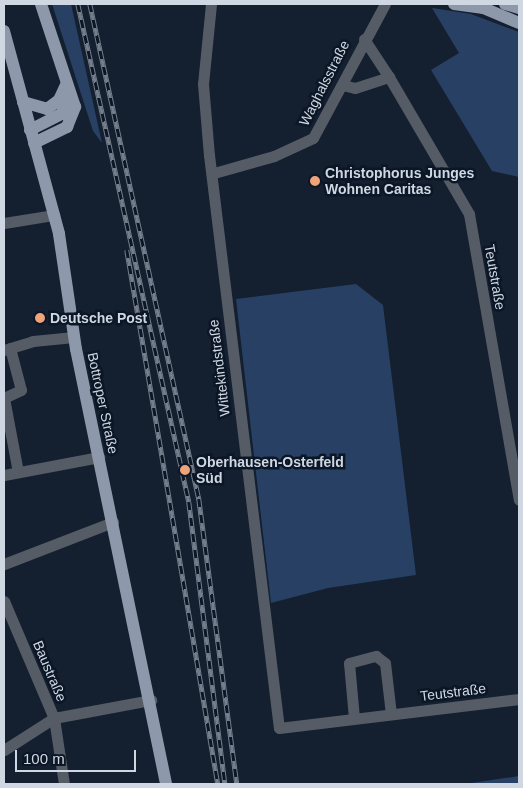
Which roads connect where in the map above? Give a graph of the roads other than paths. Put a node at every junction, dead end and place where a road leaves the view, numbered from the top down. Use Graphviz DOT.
graph roads {
  1 [pos="41,4"];
  2 [pos="211,4"];
  3 [pos="385,4"];
  4 [pos="454,4"];
  5 [pos="505,4"];
  6 [pos="478,6"];
  7 [pos="519,8"];
  8 [pos="519,23"];
  9 [pos="4,31"];
  10 [pos="364,39"];
  11 [pos="389,77"];
  12 [pos="67,80"];
  13 [pos="342,85"];
  14 [pos="23,102"];
  15 [pos="30,130"];
  16 [pos="34,143"];
  17 [pos="214,173"];
  18 [pos="54,215"];
  19 [pos="4,223"];
  20 [pos="74,337"];
  21 [pos="6,348"];
  22 [pos="99,457"];
  23 [pos="18,472"];
  24 [pos="4,475"];
  25 [pos="519,500"];
  26 [pos="113,522"];
  27 [pos="4,564"];
  28 [pos="4,601"];
  29 [pos="519,699"];
  30 [pos="151,700"];
  31 [pos="391,714"];
  32 [pos="54,718"];
  33 [pos="354,718"];
  34 [pos="279,728"];
  35 [pos="4,750"];
  36 [pos="64,784"];
  37 [pos="166,784"];
  1 -- 12 [label="main road"];
  2 -- 17 [label="street, Wittekindstraße"];
  3 -- 10 [label="street, Waghalsstraße"];
  4 -- 6 [label="main road"];
  5 -- 7 [label="main road"];
  6 -- 8 [label="main road"];
  9 -- 14 [label="main road, Bottroper Straße"];
  10 -- 11 [label="street, Teutstraße"];
  10 -- 13 [label="street, Waghalsstraße"];
  11 -- 13 [label="street"];
  11 -- 25 [label="street, Teutstraße"];
  12 -- 14 [label="main road"];
  12 -- 15 [label="main road"];
  12 -- 16 [label="main road"];
  13 -- 17 [label="street, Waghalsstraße"];
  14 -- 15 [label="main road, Bottroper Straße"];
  15 -- 16 [label="main road, Bottroper Straße"];
  16 -- 18 [label="main road, Bottroper Straße"];
  17 -- 34 [label="street, Wittekindstraße"];
  18 -- 19 [label="street"];
  18 -- 20 [label="main road, Bottroper Straße"];
  20 -- 21 [label="street"];
  20 -- 22 [label="main road, Bottroper Straße"];
  21 -- 23 [label="street"];
  22 -- 23 [label="street"];
  22 -- 26 [label="main road, Bottroper Straße"];
  23 -- 24 [label="street"];
  26 -- 27 [label="street"];
  26 -- 30 [label="main road, Bottroper Straße"];
  28 -- 32 [label="street, Baustraße"];
  29 -- 31 [label="street, Teutstraße"];
  30 -- 32 [label="street"];
  30 -- 37 [label="main road, Bottroper Straße"];
  31 -- 33 [label="street, Teutstraße"];
  31 -- 33 [label="street"];
  32 -- 35 [label="street"];
  32 -- 36 [label="street, Baustraße"];
  33 -- 34 [label="street, Teutstraße"];
}
